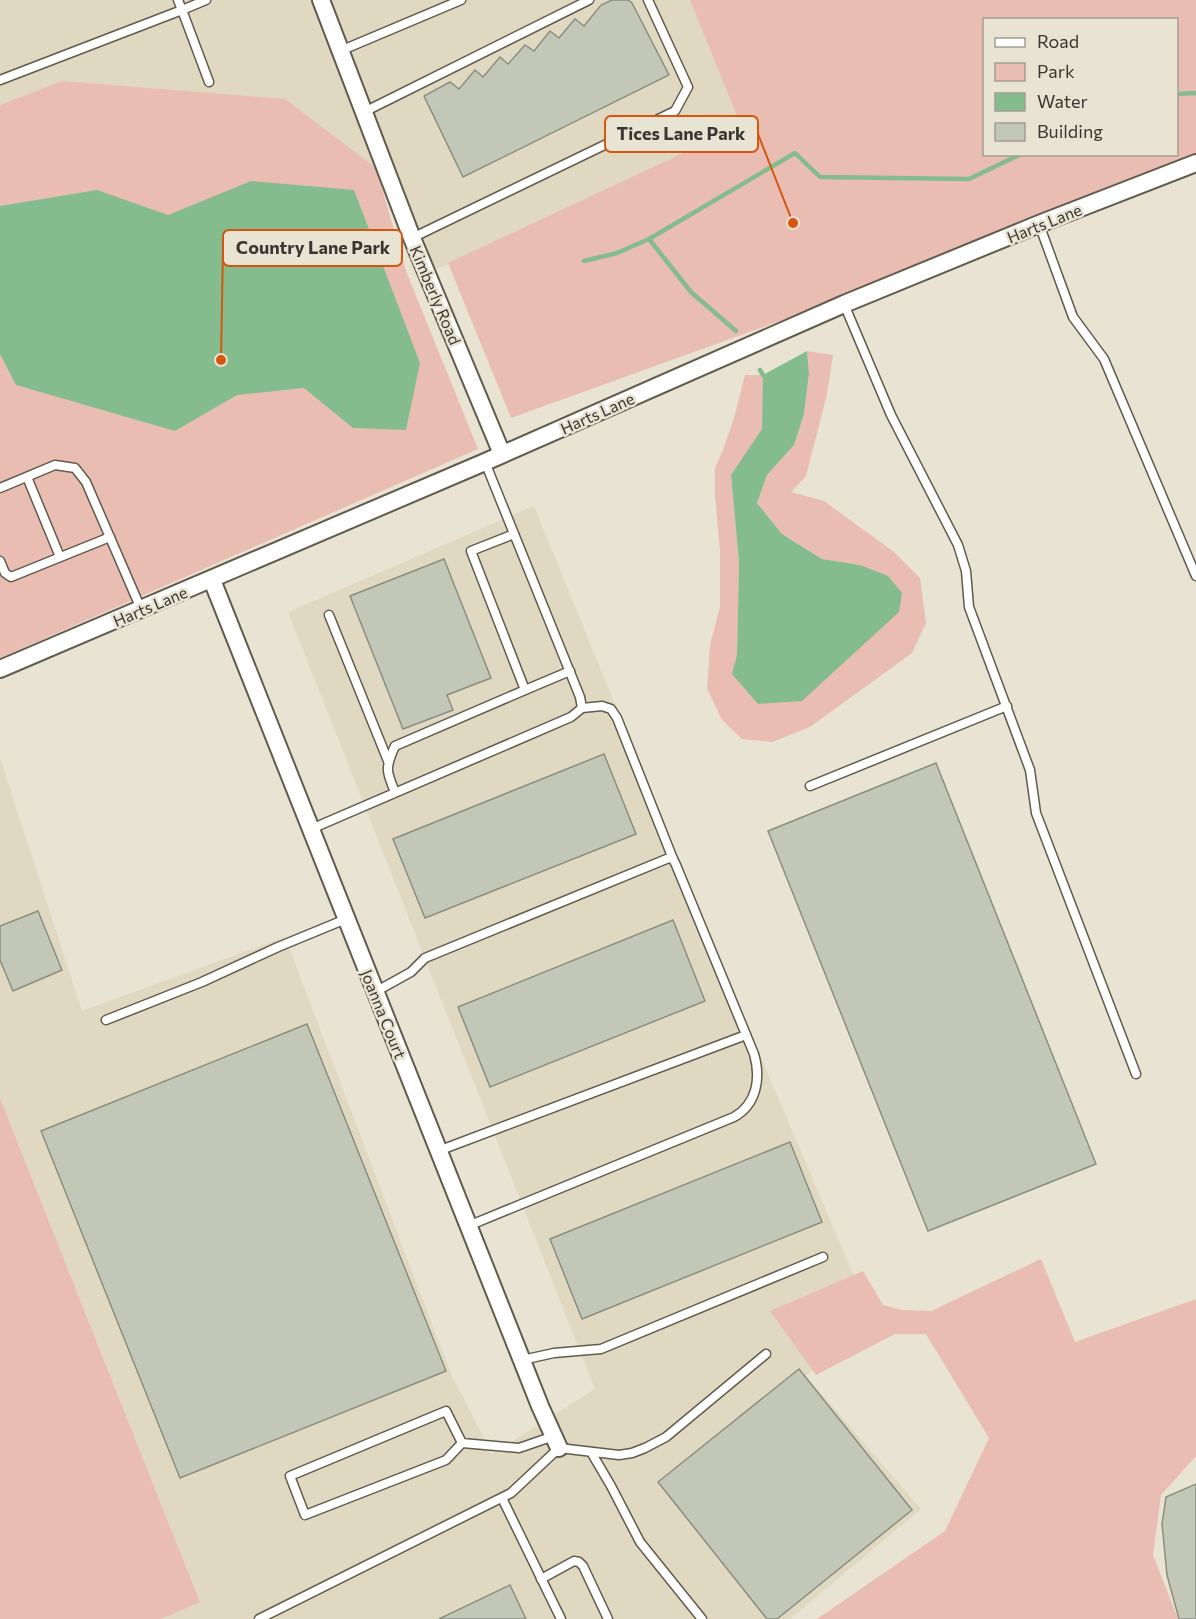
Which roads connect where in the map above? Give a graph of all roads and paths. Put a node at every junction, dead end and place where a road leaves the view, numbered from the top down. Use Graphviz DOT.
graph roads {
  1 [pos="178,0"];
  2 [pos="206,0"];
  3 [pos="321,0"];
  4 [pos="461,0"];
  5 [pos="589,0"];
  6 [pos="648,0"];
  7 [pos="182,10"];
  8 [pos="340,51"];
  9 [pos="0,80"];
  10 [pos="209,82"];
  11 [pos="363,112"];
  12 [pos="1196,164"];
  13 [pos="1039,224"];
  14 [pos="412,238"];
  15 [pos="844,304"];
  16 [pos="502,454"];
  17 [pos="485,462"];
  18 [pos="27,477"];
  19 [pos="0,488"];
  20 [pos="514,534"];
  21 [pos="111,537"];
  22 [pos="60,557"];
  23 [pos="0,561"];
  24 [pos="1196,576"];
  25 [pos="212,580"];
  26 [pos="141,610"];
  27 [pos="329,615"];
  28 [pos="0,669"];
  29 [pos="570,671"];
  30 [pos="525,690"];
  31 [pos="1007,706"];
  32 [pos="582,708"];
  33 [pos="388,761"];
  34 [pos="810,786"];
  35 [pos="395,792"];
  36 [pos="310,829"];
  37 [pos="673,859"];
  38 [pos="346,919"];
  39 [pos="375,992"];
  40 [pos="106,1020"];
  41 [pos="746,1035"];
  42 [pos="1136,1074"];
  43 [pos="438,1151"];
  44 [pos="468,1226"];
  45 [pos="823,1257"];
  46 [pos="766,1354"];
  47 [pos="522,1360"];
  48 [pos="557,1442"];
  49 [pos="462,1443"];
  50 [pos="591,1452"];
  51 [pos="502,1498"];
  52 [pos="541,1579"];
  53 [pos="259,1619"];
  54 [pos="561,1619"];
  55 [pos="608,1619"];
  56 [pos="702,1619"];
  1 -- 7 [label="lane"];
  2 -- 7 [label="lane"];
  3 -- 8 [label="street, Kimberly Road"];
  4 -- 8 [label="lane"];
  5 -- 11 [label="lane"];
  6 -- 14 [label="lane"];
  7 -- 9 [label="lane"];
  7 -- 10 [label="lane"];
  8 -- 11 [label="street, Kimberly Road"];
  11 -- 14 [label="street, Kimberly Road"];
  12 -- 13 [label="street, Harts Lane"];
  13 -- 15 [label="street, Harts Lane"];
  13 -- 24 [label="lane"];
  14 -- 16 [label="street, Kimberly Road"];
  15 -- 16 [label="street, Harts Lane"];
  15 -- 31 [label="lane"];
  16 -- 17 [label="street, Harts Lane"];
  17 -- 20 [label="lane"];
  17 -- 25 [label="street, Harts Lane"];
  18 -- 19 [label="lane"];
  18 -- 21 [label="lane"];
  18 -- 22 [label="lane"];
  20 -- 29 [label="lane"];
  20 -- 30 [label="lane"];
  21 -- 22 [label="lane"];
  21 -- 26 [label="lane"];
  22 -- 23 [label="lane"];
  25 -- 26 [label="street, Harts Lane"];
  25 -- 36 [label="street, Joanna Court"];
  26 -- 28 [label="street, Harts Lane"];
  27 -- 33 [label="lane"];
  29 -- 30 [label="lane"];
  29 -- 32 [label="lane"];
  30 -- 33 [label="lane"];
  31 -- 34 [label="lane"];
  31 -- 42 [label="lane"];
  32 -- 35 [label="lane"];
  32 -- 37 [label="lane"];
  33 -- 35 [label="lane"];
  35 -- 36 [label="lane"];
  36 -- 38 [label="street, Joanna Court"];
  37 -- 39 [label="lane"];
  37 -- 41 [label="lane"];
  38 -- 39 [label="street, Joanna Court"];
  38 -- 40 [label="lane"];
  39 -- 43 [label="street, Joanna Court"];
  41 -- 43 [label="lane"];
  41 -- 44 [label="lane"];
  43 -- 44 [label="street, Joanna Court"];
  44 -- 47 [label="street, Joanna Court"];
  45 -- 47 [label="lane"];
  46 -- 50 [label="lane"];
  47 -- 48 [label="street, Joanna Court"];
  48 -- 49 [label="lane"];
  48 -- 50 [label="lane"];
  48 -- 51 [label="lane"];
  49 -- 49 [label="lane"];
  50 -- 56 [label="lane"];
  51 -- 52 [label="lane"];
  51 -- 53 [label="lane"];
  52 -- 54 [label="lane"];
  52 -- 55 [label="lane"];
}
